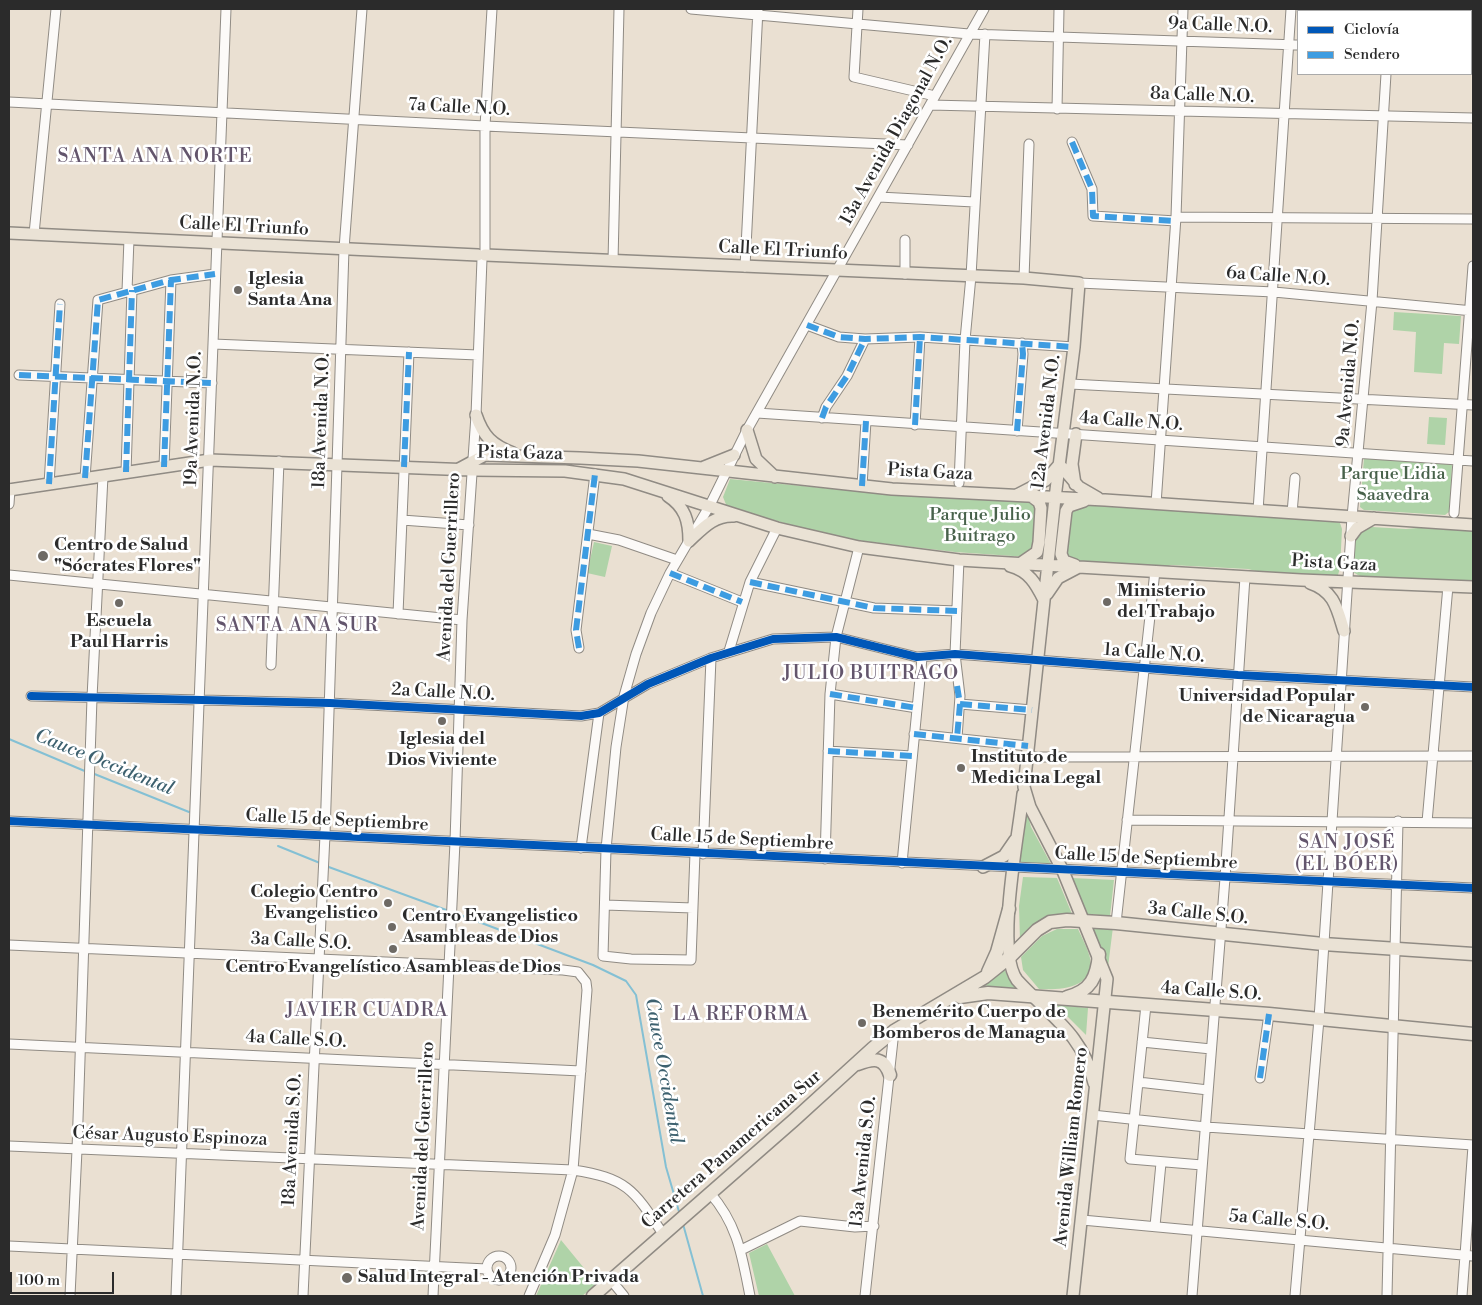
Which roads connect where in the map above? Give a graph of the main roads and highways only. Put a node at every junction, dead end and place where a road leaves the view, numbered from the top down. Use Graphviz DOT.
graph roads {
  1 [pos="9,233"];
  2 [pos="1079,283"];
  3 [pos="476,415"];
  4 [pos="748,430"];
  5 [pos="1076,434"];
  6 [pos="519,455"];
  7 [pos="734,455"];
  8 [pos="1059,464"];
  9 [pos="472,465"];
  10 [pos="698,468"];
  11 [pos="775,477"];
  12 [pos="1075,484"];
  13 [pos="10,490"];
  14 [pos="658,490"];
  15 [pos="1015,496"];
  16 [pos="1031,496"];
  17 [pos="1055,498"];
  18 [pos="1088,500"];
  19 [pos="1105,500"];
  20 [pos="744,517"];
  21 [pos="1374,518"];
  22 [pos="1473,525"];
  23 [pos="1351,536"];
  24 [pos="998,562"];
  25 [pos="1021,563"];
  26 [pos="1048,565"];
  27 [pos="1082,567"];
  28 [pos="1301,580"];
  29 [pos="1473,587"];
  30 [pos="1044,600"];
  31 [pos="1344,631"];
  32 [pos="1024,786"];
  33 [pos="1019,832"];
  34 [pos="983,867"];
  35 [pos="1009,909"];
  36 [pos="1084,921"];
  37 [pos="1098,954"];
  38 [pos="1473,954"];
  39 [pos="1010,956"];
  40 [pos="985,976"];
  41 [pos="1033,997"];
  42 [pos="1060,999"];
  43 [pos="946,1002"];
  44 [pos="1106,1002"];
  45 [pos="1473,1034"];
  46 [pos="853,1066"];
  47 [pos="890,1075"];
  48 [pos="1094,1100"];
  49 [pos="593,1296"];
  50 [pos="1073,1296"];
  1 -- 2 [label="main road, Calle El Triunfo"];
  2 -- 8 [label="main road, 12a Avenida N.O."];
  3 -- 6 [label="main road"];
  4 -- 11 [label="main road"];
  5 -- 12 [label="main road"];
  6 -- 9 [label="main road, Pista Gaza"];
  6 -- 10 [label="main road, Pista Gaza"];
  7 -- 10 [label="main road"];
  8 -- 12 [label="main road"];
  8 -- 15 [label="main road"];
  8 -- 17 [label="main road, 12a Avenida N.O."];
  9 -- 13 [label="main road, Pista Gaza"];
  9 -- 14 [label="main road, Pista Gaza"];
  10 -- 11 [label="main road, Pista Gaza"];
  11 -- 15 [label="main road, Pista Gaza"];
  12 -- 19 [label="main road"];
  14 -- 20 [label="main road, Pista Gaza"];
  14 -- 20 [label="main road"];
  15 -- 16 [label="main road, Pista Gaza"];
  16 -- 17 [label="main road, Pista Gaza"];
  16 -- 25 [label="main road"];
  17 -- 18 [label="main road, Pista Gaza"];
  17 -- 26 [label="main road, 12a Avenida N.O."];
  18 -- 19 [label="main road, Pista Gaza"];
  18 -- 27 [label="main road"];
  19 -- 21 [label="main road, Pista Gaza"];
  20 -- 24 [label="main road, Pista Gaza"];
  21 -- 22 [label="main road, Pista Gaza"];
  21 -- 23 [label="main road"];
  24 -- 25 [label="main road, Pista Gaza"];
  24 -- 30 [label="main road"];
  25 -- 26 [label="main road, Pista Gaza"];
  26 -- 27 [label="main road, Pista Gaza"];
  26 -- 30 [label="main road, 12a Avenida N.O."];
  27 -- 28 [label="main road, Pista Gaza"];
  27 -- 30 [label="main road"];
  28 -- 29 [label="main road, Pista Gaza"];
  28 -- 31 [label="main road"];
  30 -- 32 [label="main road, 12a Avenida N.O."];
  32 -- 33 [label="main road, 12a Avenida N.O."];
  32 -- 36 [label="main road"];
  33 -- 34 [label="main road"];
  33 -- 35 [label="main road, 12a Avenida N.O."];
  35 -- 39 [label="main road, 12a Avenida N.O."];
  35 -- 40 [label="highway"];
  36 -- 37 [label="main road"];
  36 -- 38 [label="highway, 3a Calle S.O."];
  36 -- 39 [label="highway, 3a Calle S.O."];
  37 -- 42 [label="highway"];
  37 -- 44 [label="main road, Avenida William Romero"];
  39 -- 40 [label="highway, 3a Calle S.O."];
  39 -- 41 [label="main road"];
  40 -- 43 [label="highway, 3a Calle S.O."];
  41 -- 42 [label="highway, 4a Calle S.O."];
  41 -- 43 [label="highway, 4a Calle S.O."];
  41 -- 48 [label="main road"];
  42 -- 44 [label="highway, 4a Calle S.O."];
  43 -- 46 [label="highway, Carretera Panamericana Sur"];
  44 -- 45 [label="highway, 4a Calle S.O."];
  44 -- 48 [label="main road, Avenida William Romero"];
  46 -- 47 [label="highway"];
  46 -- 49 [label="highway, Carretera Panamericana Sur"];
  48 -- 50 [label="main road, Avenida William Romero"];
}
